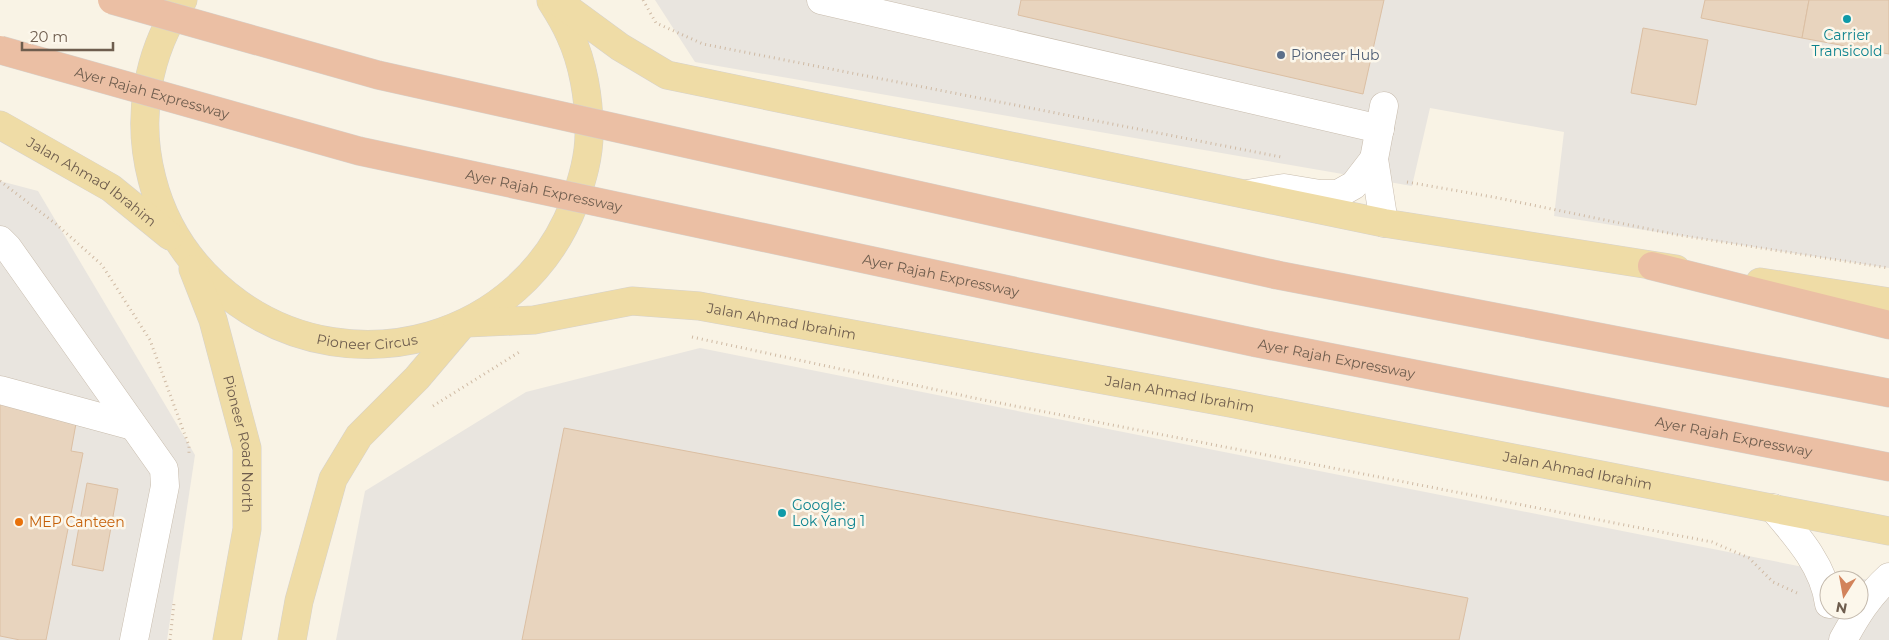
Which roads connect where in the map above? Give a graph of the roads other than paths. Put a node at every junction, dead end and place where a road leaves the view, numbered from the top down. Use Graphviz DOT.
graph roads {
  1 [pos="112,0"];
  2 [pos="183,0"];
  3 [pos="551,0"];
  4 [pos="556,0"];
  5 [pos="821,0"];
  6 [pos="0,50"];
  7 [pos="0,125"];
  8 [pos="1376,168"];
  9 [pos="1246,194"];
  10 [pos="1384,223"];
  11 [pos="0,240"];
  12 [pos="183,248"];
  13 [pos="1652,266"];
  14 [pos="1889,302"];
  15 [pos="464,324"];
  16 [pos="1889,325"];
  17 [pos="0,390"];
  18 [pos="1889,393"];
  19 [pos="133,426"];
  20 [pos="1889,467"];
  21 [pos="1773,508"];
  22 [pos="1889,531"];
  23 [pos="1819,572"];
  24 [pos="1889,577"];
  25 [pos="1830,620"];
  26 [pos="134,640"];
  27 [pos="227,640"];
  28 [pos="292,640"];
  29 [pos="1830,640"];
  30 [pos="1843,640"];
  1 -- 18 [label="highway, bridge"];
  2 -- 12 [label="main road, Pioneer Circus"];
  3 -- 15 [label="main road, Pioneer Circus"];
  4 -- 9 [label="main road"];
  5 -- 8 [label="street"];
  6 -- 20 [label="highway, Ayer Rajah Expressway, bridge"];
  7 -- 12 [label="main road, Jalan Ahmad Ibrahim"];
  8 -- 9 [label="street"];
  8 -- 10 [label="street"];
  9 -- 10 [label="main road"];
  10 -- 13 [label="main road"];
  11 -- 19 [label="street"];
  12 -- 15 [label="main road, Pioneer Circus"];
  12 -- 27 [label="main road, Pioneer Road North"];
  13 -- 14 [label="main road"];
  13 -- 16 [label="highway"];
  15 -- 21 [label="main road, Jalan Ahmad Ibrahim"];
  15 -- 28 [label="main road"];
  17 -- 19 [label="street"];
  19 -- 26 [label="street"];
  21 -- 22 [label="main road, Jalan Ahmad Ibrahim"];
  21 -- 23 [label="street"];
  24 -- 30 [label="street"];
  25 -- 29 [label="street"];
}
